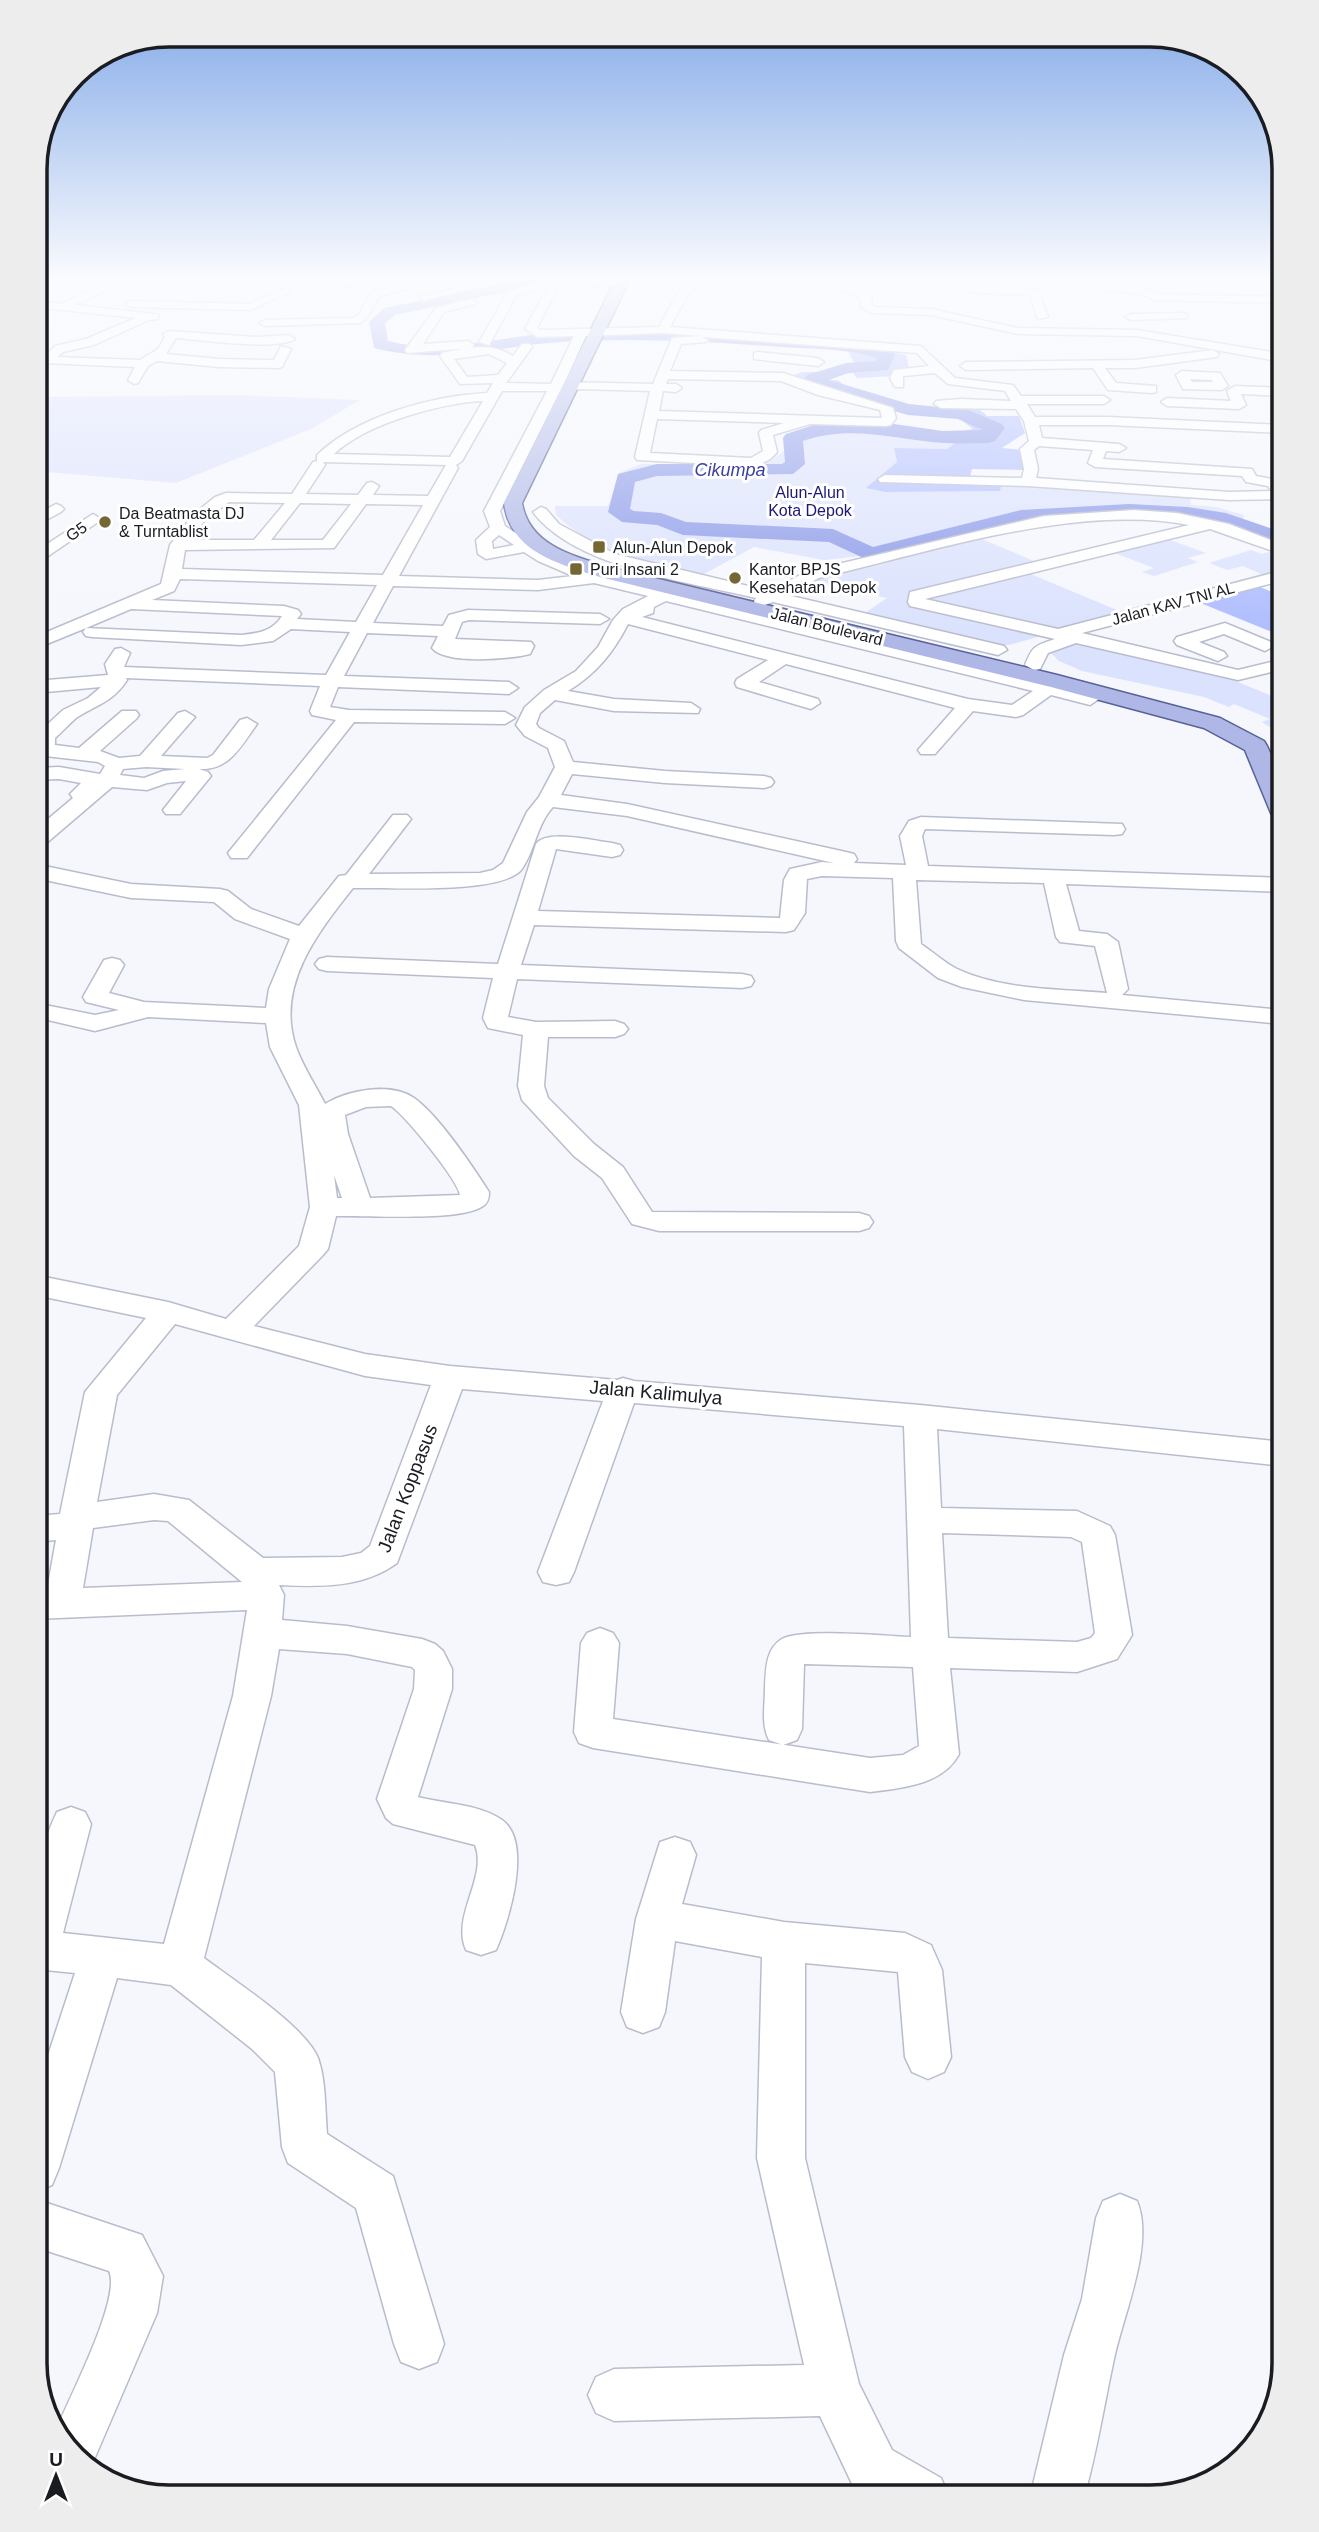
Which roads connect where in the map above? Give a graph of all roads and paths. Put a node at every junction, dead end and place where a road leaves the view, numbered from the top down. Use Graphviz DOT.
graph roads {
  1 [pos="470,397"];
  2 [pos="490,397"];
  3 [pos="564,397"];
  4 [pos="568,397"];
  5 [pos="573,397"];
  6 [pos="656,397"];
  7 [pos="675,397"];
  8 [pos="709,397"];
  9 [pos="843,397"];
  10 [pos="966,397"];
  11 [pos="967,397"];
  12 [pos="1016,397"];
  13 [pos="1226,397"];
  14 [pos="1236,399"];
  15 [pos="1019,402"];
  16 [pos="941,404"];
  17 [pos="1148,404"];
  18 [pos="1257,406"];
  19 [pos="886,408"];
  20 [pos="1088,417"];
  21 [pos="808,420"];
  22 [pos="1031,421"];
  23 [pos="1108,421"];
  24 [pos="572,423"];
  25 [pos="379,424"];
  26 [pos="1146,424"];
  27 [pos="419,425"];
  28 [pos="1272,429"];
  29 [pos="726,432"];
  30 [pos="645,437"];
  31 [pos="341,440"];
  32 [pos="382,441"];
  33 [pos="1036,442"];
  34 [pos="1097,442"];
  35 [pos="1128,449"];
  36 [pos="1197,453"];
  37 [pos="318,464"];
  38 [pos="387,466"];
  39 [pos="451,468"];
  40 [pos="1197,470"];
  41 [pos="885,479"];
  42 [pos="1028,482"];
  43 [pos="1272,483"];
  44 [pos="541,490"];
  45 [pos="1272,496"];
  46 [pos="297,497"];
  47 [pos="363,499"];
  48 [pos="431,500"];
  49 [pos="48,508"];
  50 [pos="541,512"];
  51 [pos="48,514"];
  52 [pos="93,519"];
  53 [pos="1211,524"];
  54 [pos="498,528"];
  55 [pos="48,542"];
  56 [pos="59,543"];
  57 [pos="178,545"];
  58 [pos="258,546"];
  59 [pos="529,546"];
  60 [pos="1272,546"];
  61 [pos="48,551"];
  62 [pos="606,573"];
  63 [pos="175,574"];
  64 [pos="1272,578"];
  65 [pos="389,581"];
  66 [pos="556,585"];
  67 [pos="671,594"];
  68 [pos="766,599"];
  69 [pos="131,604"];
  70 [pos="547,617"];
  71 [pos="600,619"];
  72 [pos="286,624"];
  73 [pos="362,627"];
  74 [pos="67,630"];
  75 [pos="1069,635"];
  76 [pos="48,638"];
  77 [pos="993,652"];
  78 [pos="783,658"];
  79 [pos="1225,659"];
  80 [pos="1034,665"];
  81 [pos="1201,666"];
  82 [pos="1272,668"];
  83 [pos="1261,671"];
  84 [pos="118,672"];
  85 [pos="1272,676"];
  86 [pos="332,680"];
  87 [pos="1057,681"];
  88 [pos="48,685"];
  89 [pos="509,688"];
  90 [pos="551,694"];
  91 [pos="174,695"];
  92 [pos="1090,699"];
  93 [pos="811,703"];
  94 [pos="968,705"];
  95 [pos="691,709"];
  96 [pos="129,715"];
  97 [pos="349,716"];
  98 [pos="185,718"];
  99 [pos="505,718"];
  100 [pos="247,724"];
  101 [pos="48,734"];
  102 [pos="1272,736"];
  103 [pos="48,750"];
  104 [pos="928,750"];
  105 [pos="84,754"];
  106 [pos="146,761"];
  107 [pos="565,767"];
  108 [pos="111,772"];
  109 [pos="48,773"];
  110 [pos="764,782"];
  111 [pos="1272,785"];
  112 [pos="548,800"];
  113 [pos="173,810"];
  114 [pos="400,819"];
  115 [pos="48,821"];
  116 [pos="48,822"];
  117 [pos="1114,829"];
  118 [pos="612,850"];
  119 [pos="239,853"];
  120 [pos="911,873"];
  121 [pos="48,875"];
  122 [pos="1053,878"];
  123 [pos="354,879"];
  124 [pos="1272,885"];
  125 [pos="525,918"];
  126 [pos="303,936"];
  127 [pos="327,964"];
  128 [pos="112,965"];
  129 [pos="507,971"];
  130 [pos="742,981"];
  131 [pos="1038,985"];
  132 [pos="1116,989"];
  133 [pos="1272,1008"];
  134 [pos="1272,1008"];
  135 [pos="144,1009"];
  136 [pos="48,1013"];
  137 [pos="277,1016"];
  138 [pos="615,1029"];
  139 [pos="536,1030"];
  140 [pos="324,1207"];
  141 [pos="359,1209"];
  142 [pos="859,1222"];
  143 [pos="47,1288"];
  144 [pos="168,1312"];
  145 [pos="232,1331"];
  146 [pos="450,1377"];
  147 [pos="623,1389"];
  148 [pos="920,1416"];
  149 [pos="1272,1453"];
  150 [pos="926,1520"];
  151 [pos="76,1521"];
  152 [pos="47,1527"];
  153 [pos="556,1572"];
  154 [pos="261,1600"];
  155 [pos="49,1604"];
  156 [pos="600,1643"];
  157 [pos="930,1652"];
  158 [pos="783,1729"];
  159 [pos="71,1824"];
  160 [pos="674,1856"];
  161 [pos="47,1909"];
  162 [pos="657,1919"];
  163 [pos="481,1936"];
  164 [pos="784,1941"];
  165 [pos="47,1950"];
  166 [pos="180,1966"];
  167 [pos="97,1972"];
  168 [pos="643,2012"];
  169 [pos="928,2057"];
  170 [pos="47,2130"];
  171 [pos="1120,2218"];
  172 [pos="47,2227"];
  173 [pos="419,2344"];
  174 [pos="835,2390"];
  175 [pos="614,2395"];
  176 [pos="77,2441"];
  177 [pos="901,2485"];
  178 [pos="1061,2485"];
  1 -- 25 [label="street"];
  2 -- 31 [label="street"];
  3 -- 54 [label="street"];
  4 -- 62 [label="main road, Jalan Boulevard"];
  5 -- 24 [label="main road, Jalan Boulevard"];
  6 -- 30 [label="street"];
  7 -- 21 [label="street"];
  8 -- 19 [label="street"];
  9 -- 19 [label="street"];
  10 -- 16 [label="street"];
  11 -- 15 [label="street"];
  12 -- 15 [label="street"];
  13 -- 14 [label="street"];
  14 -- 18 [label="street"];
  15 -- 22 [label="street"];
  15 -- 23 [label="street"];
  17 -- 26 [label="street"];
  19 -- 21 [label="street"];
  20 -- 22 [label="street"];
  20 -- 23 [label="street"];
  20 -- 34 [label="street"];
  21 -- 30 [label="street"];
  22 -- 33 [label="street"];
  23 -- 26 [label="street"];
  25 -- 27 [label="street"];
  25 -- 31 [label="street"];
  26 -- 28 [label="street"];
  29 -- 30 [label="street"];
  31 -- 32 [label="street"];
  33 -- 34 [label="street"];
  33 -- 42 [label="street"];
  34 -- 35 [label="street"];
  34 -- 40 [label="street"];
  36 -- 40 [label="street"];
  37 -- 46 [label="street"];
  38 -- 47 [label="street"];
  39 -- 48 [label="street"];
  40 -- 43 [label="street"];
  41 -- 42 [label="street"];
  42 -- 45 [label="street"];
  44 -- 62 [label="main road, Jalan Boulevard"];
  46 -- 47 [label="street"];
  46 -- 57 [label="street"];
  46 -- 58 [label="street"];
  47 -- 48 [label="street"];
  47 -- 58 [label="street"];
  48 -- 65 [label="street"];
  49 -- 51 [label="street"];
  50 -- 68 [label="street"];
  52 -- 56 [label="street, G5"];
  53 -- 60 [label="street"];
  53 -- 68 [label="street"];
  53 -- 75 [label="street"];
  54 -- 59 [label="street"];
  54 -- 59 [label="street"];
  55 -- 56 [label="street"];
  56 -- 61 [label="street, G5"];
  57 -- 58 [label="street"];
  57 -- 63 [label="street"];
  59 -- 62 [label="street"];
  62 -- 66 [label="street"];
  62 -- 67 [label="main road, Jalan Boulevard"];
  62 -- 68 [label="main road, Jalan Boulevard"];
  63 -- 65 [label="street"];
  63 -- 69 [label="street"];
  64 -- 75 [label="street, Jalan KAV TNI AL"];
  65 -- 66 [label="street"];
  65 -- 73 [label="street"];
  66 -- 70 [label="street"];
  67 -- 78 [label="street"];
  67 -- 87 [label="main road, Jalan Boulevard"];
  67 -- 90 [label="street"];
  68 -- 77 [label="main road, Jalan Boulevard"];
  69 -- 72 [label="street"];
  69 -- 74 [label="street"];
  70 -- 71 [label="street"];
  70 -- 73 [label="street"];
  72 -- 73 [label="street"];
  72 -- 74 [label="street"];
  73 -- 86 [label="street"];
  74 -- 76 [label="street"];
  75 -- 77 [label="street"];
  75 -- 80 [label="street"];
  75 -- 81 [label="street"];
  77 -- 80 [label="main road, Jalan Boulevard"];
  78 -- 93 [label="street"];
  78 -- 94 [label="street"];
  79 -- 79 [label="street"];
  79 -- 81 [label="street"];
  80 -- 87 [label="main road, Jalan Boulevard"];
  81 -- 83 [label="street"];
  82 -- 83 [label="street"];
  83 -- 85 [label="street"];
  84 -- 86 [label="street"];
  84 -- 88 [label="street"];
  84 -- 91 [label="street"];
  84 -- 101 [label="street"];
  86 -- 89 [label="street"];
  86 -- 97 [label="street"];
  87 -- 92 [label="street"];
  87 -- 94 [label="street"];
  87 -- 102 [label="main road, Jalan Boulevard"];
  87 -- 111 [label="main road, Jalan Boulevard"];
  90 -- 95 [label="street"];
  90 -- 107 [label="street"];
  94 -- 104 [label="street"];
  96 -- 105 [label="street"];
  97 -- 99 [label="street"];
  97 -- 119 [label="street"];
  98 -- 106 [label="street"];
  100 -- 106 [label="street"];
  103 -- 105 [label="street"];
  105 -- 108 [label="street"];
  106 -- 108 [label="street"];
  107 -- 110 [label="street"];
  107 -- 112 [label="street"];
  108 -- 113 [label="street"];
  108 -- 116 [label="street"];
  109 -- 115 [label="street"];
  112 -- 120 [label="street"];
  112 -- 123 [label="street"];
  114 -- 123 [label="street"];
  117 -- 120 [label="street"];
  118 -- 125 [label="street"];
  120 -- 122 [label="street"];
  120 -- 125 [label="street"];
  120 -- 133 [label="street"];
  121 -- 126 [label="street"];
  122 -- 124 [label="street"];
  122 -- 132 [label="street"];
  123 -- 126 [label="street"];
  125 -- 129 [label="street"];
  126 -- 137 [label="street"];
  127 -- 129 [label="street"];
  128 -- 135 [label="street"];
  129 -- 130 [label="street"];
  129 -- 139 [label="street"];
  131 -- 132 [label="street"];
  132 -- 134 [label="street"];
  135 -- 136 [label="street"];
  135 -- 137 [label="street"];
  137 -- 140 [label="street"];
  138 -- 139 [label="street"];
  139 -- 142 [label="street"];
  140 -- 141 [label="street"];
  140 -- 145 [label="street"];
  141 -- 141 [label="street"];
  143 -- 144 [label="street, Jalan Kalimulya"];
  144 -- 145 [label="street, Jalan Kalimulya"];
  144 -- 151 [label="street"];
  145 -- 146 [label="street, Jalan Kalimulya"];
  146 -- 147 [label="street, Jalan Kalimulya"];
  146 -- 154 [label="street, Jalan Koppasus"];
  147 -- 148 [label="street, Jalan Kalimulya"];
  147 -- 153 [label="street"];
  148 -- 149 [label="street, Jalan Kalimulya"];
  148 -- 150 [label="street"];
  150 -- 157 [label="street"];
  150 -- 157 [label="street"];
  151 -- 152 [label="street"];
  151 -- 154 [label="street"];
  151 -- 155 [label="street"];
  154 -- 155 [label="street"];
  154 -- 163 [label="street"];
  154 -- 166 [label="street"];
  156 -- 157 [label="street"];
  157 -- 158 [label="street"];
  159 -- 161 [label="street"];
  160 -- 162 [label="street"];
  162 -- 164 [label="street"];
  162 -- 168 [label="street"];
  164 -- 169 [label="street"];
  164 -- 174 [label="street"];
  165 -- 166 [label="street"];
  166 -- 173 [label="street"];
  167 -- 170 [label="street"];
  171 -- 178 [label="street"];
  172 -- 176 [label="street"];
  174 -- 175 [label="street"];
  174 -- 177 [label="street"];
}
